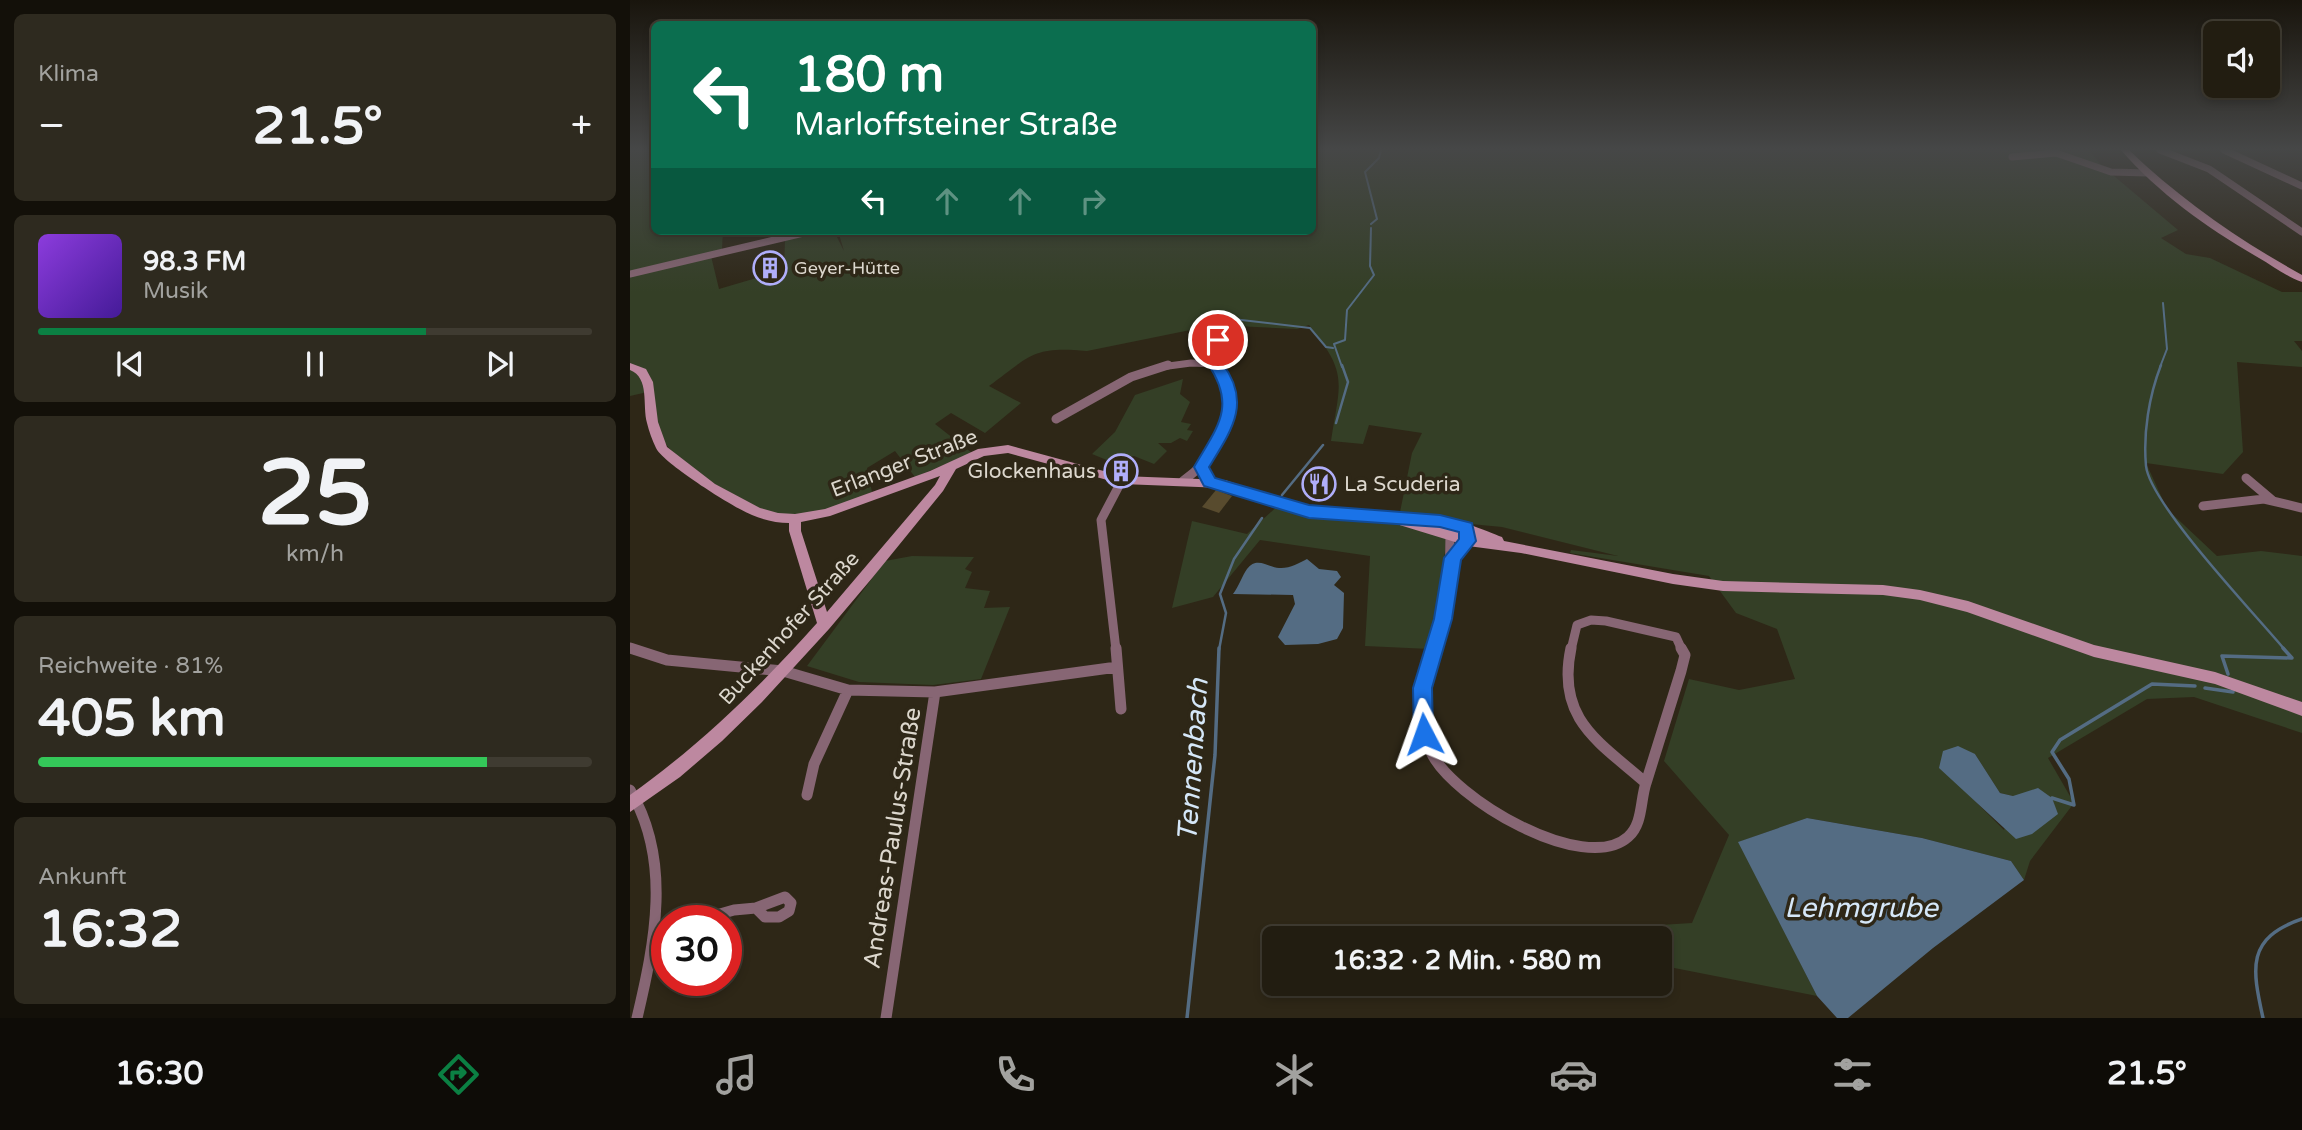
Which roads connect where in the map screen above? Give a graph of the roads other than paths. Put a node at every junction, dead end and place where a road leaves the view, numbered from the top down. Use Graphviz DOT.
graph roads {
  1 [pos="2178,198"];
  2 [pos="2251,198"];
  3 [pos="2302,232"];
  4 [pos="795,235"];
  5 [pos="630,274"];
  6 [pos="2302,279"];
  7 [pos="1218,324"];
  8 [pos="1215,364"];
  9 [pos="630,366"];
  10 [pos="1056,419"];
  11 [pos="952,466"];
  12 [pos="1202,467"];
  13 [pos="2246,478"];
  14 [pos="1122,480"];
  15 [pos="1183,481"];
  16 [pos="1210,482"];
  17 [pos="2272,500"];
  18 [pos="2203,506"];
  19 [pos="2302,508"];
  20 [pos="795,519"];
  21 [pos="1407,521"];
  22 [pos="1466,532"];
  23 [pos="1450,535"];
  24 [pos="1453,558"];
  25 [pos="824,625"];
  26 [pos="630,648"];
  27 [pos="1117,667"];
  28 [pos="783,671"];
  29 [pos="848,690"];
  30 [pos="935,692"];
  31 [pos="1121,709"];
  32 [pos="2302,709"];
  33 [pos="1646,783"];
  34 [pos="807,795"];
  35 [pos="633,798"];
  36 [pos="655,905"];
  37 [pos="756,908"];
  38 [pos="742,909"];
  39 [pos="651,949"];
  40 [pos="637,1018"];
  41 [pos="886,1018"];
  1 -- 6 [label="main road"];
  2 -- 3 [label="street"];
  4 -- 5 [label="street"];
  7 -- 8 [label="street"];
  8 -- 10 [label="street"];
  8 -- 12 [label="street"];
  9 -- 20 [label="main road, Erlanger Straße"];
  11 -- 14 [label="main road, Erlanger Straße"];
  11 -- 20 [label="main road, Erlanger Straße"];
  11 -- 25 [label="main road, Buckenhofer Straße"];
  12 -- 15 [label="street"];
  12 -- 16 [label="street"];
  13 -- 17 [label="street"];
  14 -- 15 [label="main road, Erlanger Straße"];
  14 -- 27 [label="street"];
  15 -- 16 [label="main road, Erlanger Straße"];
  16 -- 21 [label="main road, Erlanger Straße"];
  17 -- 18 [label="street"];
  17 -- 19 [label="street"];
  20 -- 25 [label="main road"];
  21 -- 22 [label="main road"];
  21 -- 23 [label="main road"];
  22 -- 23 [label="main road"];
  22 -- 24 [label="street"];
  22 -- 32 [label="main road"];
  23 -- 24 [label="street"];
  24 -- 33 [label="street"];
  25 -- 28 [label="main road, Buckenhofer Straße"];
  26 -- 28 [label="street, Andreas-Paulus-Straße"];
  27 -- 30 [label="street"];
  27 -- 31 [label="street"];
  28 -- 29 [label="street, Andreas-Paulus-Straße"];
  28 -- 35 [label="street, Buckenhofer Straße"];
  29 -- 30 [label="street, Andreas-Paulus-Straße"];
  29 -- 34 [label="street"];
  30 -- 41 [label="street, Andreas-Paulus-Straße"];
  33 -- 33 [label="street"];
  35 -- 36 [label="street"];
  37 -- 38 [label="street"];
  39 -- 40 [label="street"];
}
